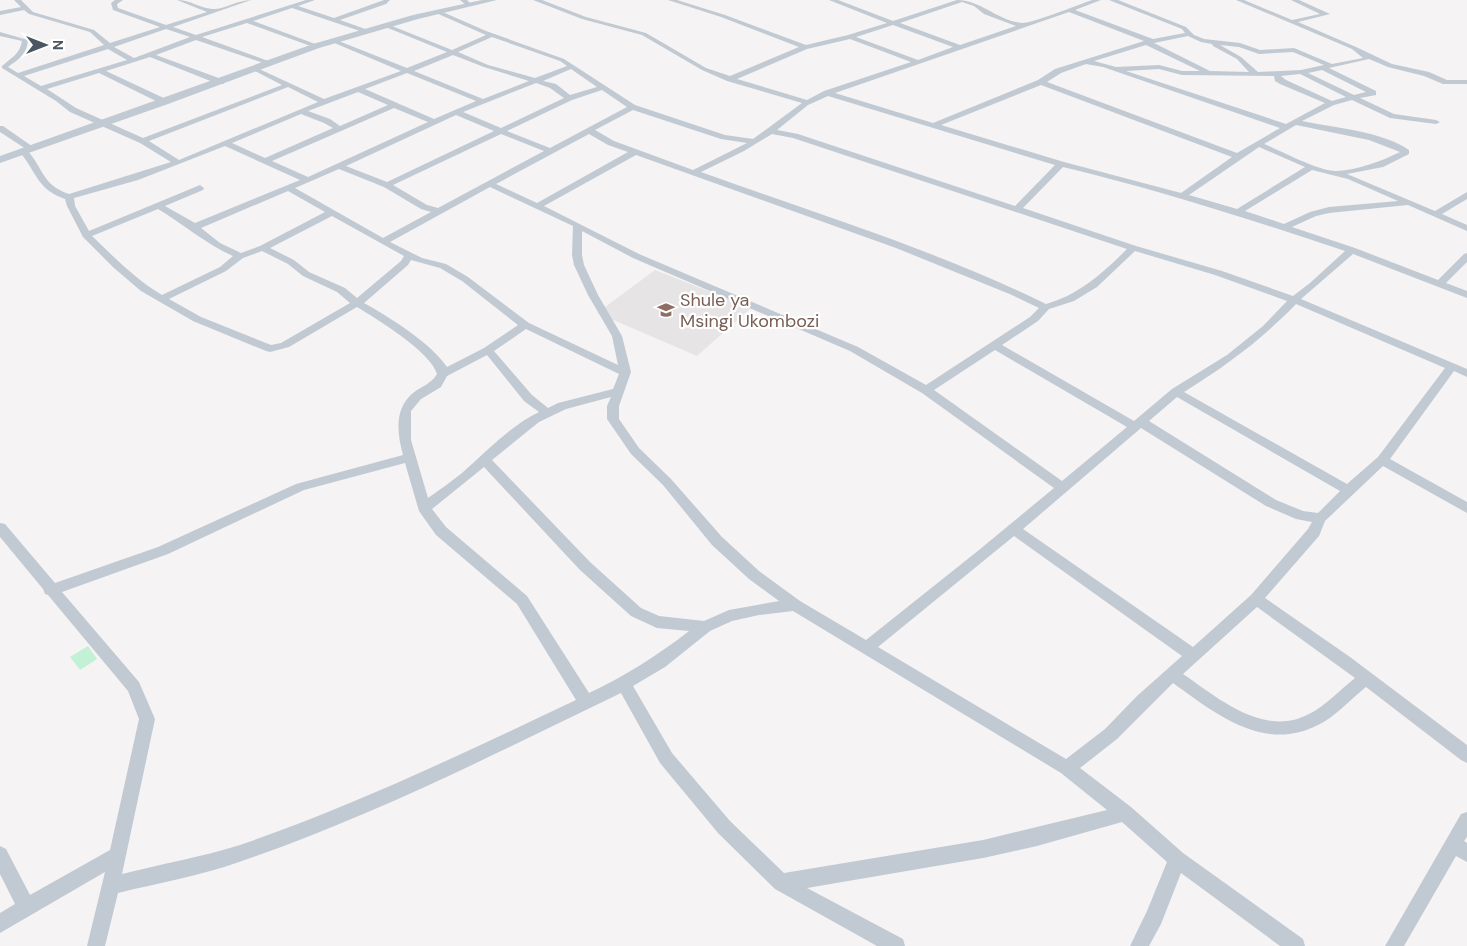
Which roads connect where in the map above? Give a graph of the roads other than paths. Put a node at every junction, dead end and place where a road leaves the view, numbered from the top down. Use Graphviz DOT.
graph roads {
  1 [pos="17,0"];
  2 [pos="180,0"];
  3 [pos="248,0"];
  4 [pos="312,0"];
  5 [pos="387,0"];
  6 [pos="493,0"];
  7 [pos="536,0"];
  8 [pos="671,0"];
  9 [pos="832,0"];
  10 [pos="962,0"];
  11 [pos="1098,0"];
  12 [pos="1112,0"];
  13 [pos="1239,0"];
  14 [pos="1294,0"];
  15 [pos="116,1"];
  16 [pos="466,3"];
  17 [pos="294,7"];
  18 [pos="27,8"];
  19 [pos="1069,10"];
  20 [pos="214,12"];
  21 [pos="438,12"];
  22 [pos="0,13"];
  23 [pos="335,20"];
  24 [pos="247,21"];
  25 [pos="1290,22"];
  26 [pos="895,23"];
  27 [pos="385,25"];
  28 [pos="1023,26"];
  29 [pos="168,27"];
  30 [pos="366,31"];
  31 [pos="0,34"];
  32 [pos="494,34"];
  33 [pos="1189,34"];
  34 [pos="850,37"];
  35 [pos="194,38"];
  36 [pos="334,41"];
  37 [pos="1149,42"];
  38 [pos="1210,42"];
  39 [pos="109,45"];
  40 [pos="316,46"];
  41 [pos="805,48"];
  42 [pos="961,48"];
  43 [pos="450,52"];
  44 [pos="150,55"];
  45 [pos="1367,56"];
  46 [pos="133,60"];
  47 [pos="918,62"];
  48 [pos="1088,62"];
  49 [pos="269,63"];
  50 [pos="1350,63"];
  51 [pos="1331,66"];
  52 [pos="1390,66"];
  53 [pos="571,67"];
  54 [pos="1323,68"];
  55 [pos="255,69"];
  56 [pos="1114,69"];
  57 [pos="100,71"];
  58 [pos="408,71"];
  59 [pos="1302,72"];
  60 [pos="1209,74"];
  61 [pos="1256,74"];
  62 [pos="1277,74"];
  63 [pos="18,76"];
  64 [pos="730,79"];
  65 [pos="533,80"];
  66 [pos="221,82"];
  67 [pos="1041,82"];
  68 [pos="1467,82"];
  69 [pos="288,85"];
  70 [pos="604,87"];
  71 [pos="40,89"];
  72 [pos="358,89"];
  73 [pos="827,94"];
  74 [pos="570,98"];
  75 [pos="1351,98"];
  76 [pos="482,101"];
  77 [pos="165,102"];
  78 [pos="324,102"];
  79 [pos="807,102"];
  80 [pos="1331,103"];
  81 [pos="394,105"];
  82 [pos="632,107"];
  83 [pos="302,112"];
  84 [pos="456,112"];
  85 [pos="434,122"];
  86 [pos="1295,122"];
  87 [pos="1436,122"];
  88 [pos="104,124"];
  89 [pos="934,125"];
  90 [pos="1286,127"];
  91 [pos="0,128"];
  92 [pos="338,128"];
  93 [pos="588,130"];
  94 [pos="502,131"];
  95 [pos="771,131"];
  96 [pos="143,141"];
  97 [pos="753,141"];
  98 [pos="225,143"];
  99 [pos="1258,144"];
  100 [pos="28,150"];
  101 [pos="549,150"];
  102 [pos="636,151"];
  103 [pos="1238,156"];
  104 [pos="0,160"];
  105 [pos="266,160"];
  106 [pos="178,163"];
  107 [pos="1061,164"];
  108 [pos="340,166"];
  109 [pos="1311,167"];
  110 [pos="693,173"];
  111 [pos="1337,173"];
  112 [pos="306,180"];
  113 [pos="490,184"];
  114 [pos="388,185"];
  115 [pos="200,188"];
  116 [pos="289,188"];
  117 [pos="1467,195"];
  118 [pos="1182,196"];
  119 [pos="69,197"];
  120 [pos="1409,203"];
  121 [pos="158,205"];
  122 [pos="538,206"];
  123 [pos="1016,210"];
  124 [pos="438,211"];
  125 [pos="333,212"];
  126 [pos="1238,212"];
  127 [pos="1436,214"];
  128 [pos="578,225"];
  129 [pos="194,227"];
  130 [pos="1285,227"];
  131 [pos="1467,228"];
  132 [pos="86,234"];
  133 [pos="382,242"];
  134 [pos="263,248"];
  135 [pos="1133,248"];
  136 [pos="1352,250"];
  137 [pos="409,255"];
  138 [pos="240,256"];
  139 [pos="1467,256"];
  140 [pos="1440,284"];
  141 [pos="1467,295"];
  142 [pos="163,298"];
  143 [pos="1294,300"];
  144 [pos="357,304"];
  145 [pos="1045,307"];
  146 [pos="525,326"];
  147 [pos="994,344"];
  148 [pos="488,350"];
  149 [pos="1452,366"];
  150 [pos="625,372"];
  151 [pos="1467,373"];
  152 [pos="444,374"];
  153 [pos="926,390"];
  154 [pos="618,391"];
  155 [pos="1176,392"];
  156 [pos="546,412"];
  157 [pos="1138,425"];
  158 [pos="410,458"];
  159 [pos="484,460"];
  160 [pos="1382,460"];
  161 [pos="1063,488"];
  162 [pos="1348,490"];
  163 [pos="424,508"];
  164 [pos="1467,508"];
  165 [pos="1320,518"];
  166 [pos="1014,529"];
  167 [pos="1,532"];
  168 [pos="50,590"];
  169 [pos="1256,599"];
  170 [pos="794,604"];
  171 [pos="706,627"];
  172 [pos="866,648"];
  173 [pos="1194,656"];
  174 [pos="1173,675"];
  175 [pos="1366,678"];
  176 [pos="624,684"];
  177 [pos="587,703"];
  178 [pos="1467,754"];
  179 [pos="1067,768"];
  180 [pos="1125,813"];
  181 [pos="1467,820"];
  182 [pos="1460,849"];
  183 [pos="0,854"];
  184 [pos="118,854"];
  185 [pos="1177,859"];
  186 [pos="781,883"];
  187 [pos="111,886"];
  188 [pos="26,907"];
  189 [pos="0,924"];
  190 [pos="96,946"];
  191 [pos="896,946"];
  192 [pos="1139,946"];
  193 [pos="1296,946"];
  194 [pos="1394,946"];
  1 -- 18 [label="street"];
  2 -- 20 [label="street"];
  3 -- 20 [label="street"];
  4 -- 17 [label="street"];
  5 -- 23 [label="street"];
  6 -- 16 [label="street"];
  7 -- 64 [label="street"];
  8 -- 41 [label="street"];
  9 -- 26 [label="street"];
  10 -- 26 [label="street"];
  10 -- 28 [label="street"];
  11 -- 19 [label="street"];
  12 -- 33 [label="street"];
  13 -- 25 [label="street"];
  14 -- 25 [label="street"];
  15 -- 29 [label="street"];
  16 -- 21 [label="street"];
  17 -- 23 [label="street"];
  17 -- 24 [label="street"];
  18 -- 22 [label="street"];
  18 -- 39 [label="street"];
  19 -- 28 [label="street"];
  19 -- 37 [label="street"];
  20 -- 29 [label="street"];
  21 -- 27 [label="street"];
  21 -- 32 [label="street"];
  23 -- 30 [label="street"];
  24 -- 35 [label="street"];
  24 -- 40 [label="street"];
  25 -- 45 [label="street"];
  26 -- 34 [label="street"];
  26 -- 42 [label="street"];
  27 -- 30 [label="street"];
  27 -- 43 [label="street"];
  28 -- 42 [label="street"];
  29 -- 35 [label="street"];
  29 -- 39 [label="street"];
  30 -- 36 [label="street"];
  31 -- 63 [label="street"];
  32 -- 43 [label="street"];
  32 -- 53 [label="street"];
  33 -- 37 [label="street"];
  33 -- 38 [label="street"];
  34 -- 41 [label="street"];
  34 -- 47 [label="street"];
  35 -- 44 [label="street"];
  35 -- 49 [label="street"];
  36 -- 40 [label="street"];
  36 -- 58 [label="street"];
  37 -- 48 [label="street"];
  37 -- 60 [label="street"];
  38 -- 51 [label="street"];
  38 -- 61 [label="street"];
  39 -- 46 [label="street"];
  39 -- 63 [label="street"];
  40 -- 49 [label="street"];
  41 -- 64 [label="street"];
  42 -- 47 [label="street"];
  43 -- 58 [label="street"];
  43 -- 65 [label="street"];
  44 -- 46 [label="street"];
  44 -- 66 [label="street"];
  45 -- 50 [label="street"];
  45 -- 52 [label="street"];
  46 -- 57 [label="street"];
  47 -- 73 [label="street"];
  48 -- 56 [label="street"];
  48 -- 67 [label="street"];
  49 -- 55 [label="street"];
  50 -- 51 [label="street"];
  50 -- 52 [label="street"];
  51 -- 54 [label="street"];
  52 -- 68 [label="street"];
  53 -- 65 [label="street"];
  53 -- 70 [label="street"];
  54 -- 59 [label="street"];
  54 -- 75 [label="street"];
  55 -- 66 [label="street"];
  55 -- 69 [label="street"];
  56 -- 60 [label="street"];
  56 -- 90 [label="street"];
  57 -- 71 [label="street"];
  57 -- 77 [label="street"];
  58 -- 72 [label="street"];
  58 -- 76 [label="street"];
  59 -- 62 [label="street"];
  59 -- 75 [label="street"];
  60 -- 61 [label="street"];
  61 -- 62 [label="street"];
  62 -- 80 [label="street"];
  63 -- 71 [label="street"];
  64 -- 79 [label="street"];
  65 -- 74 [label="street"];
  65 -- 76 [label="street"];
  66 -- 77 [label="street"];
  67 -- 89 [label="street"];
  67 -- 103 [label="street"];
  69 -- 78 [label="street"];
  69 -- 96 [label="street"];
  70 -- 74 [label="street"];
  70 -- 82 [label="street"];
  71 -- 88 [label="street"];
  72 -- 78 [label="street"];
  72 -- 81 [label="street"];
  73 -- 79 [label="street"];
  73 -- 89 [label="street"];
  74 -- 94 [label="street"];
  75 -- 80 [label="street"];
  75 -- 87 [label="street"];
  76 -- 84 [label="street"];
  77 -- 88 [label="street"];
  78 -- 83 [label="street"];
  79 -- 95 [label="street"];
  80 -- 86 [label="street"];
  81 -- 85 [label="street"];
  81 -- 92 [label="street"];
  82 -- 93 [label="street"];
  82 -- 97 [label="street"];
  83 -- 92 [label="street"];
  83 -- 98 [label="street"];
  84 -- 85 [label="street"];
  84 -- 94 [label="street"];
  85 -- 108 [label="street"];
  86 -- 90 [label="street"];
  86 -- 111 [label="street"];
  88 -- 96 [label="street"];
  88 -- 100 [label="street"];
  89 -- 107 [label="street"];
  90 -- 99 [label="street"];
  91 -- 100 [label="street"];
  92 -- 105 [label="street"];
  93 -- 101 [label="street"];
  93 -- 102 [label="street"];
  94 -- 101 [label="street"];
  94 -- 114 [label="street"];
  95 -- 97 [label="street"];
  95 -- 123 [label="street"];
  96 -- 106 [label="street"];
  97 -- 110 [label="street"];
  98 -- 105 [label="street"];
  98 -- 106 [label="street"];
  99 -- 103 [label="street"];
  99 -- 109 [label="street"];
  100 -- 104 [label="street"];
  100 -- 119 [label="street"];
  101 -- 113 [label="street"];
  102 -- 110 [label="street"];
  102 -- 122 [label="street"];
  103 -- 118 [label="street"];
  105 -- 112 [label="street"];
  106 -- 119 [label="street"];
  107 -- 118 [label="street"];
  107 -- 123 [label="street"];
  108 -- 112 [label="street"];
  108 -- 114 [label="street"];
  109 -- 111 [label="street"];
  109 -- 126 [label="street"];
  110 -- 145 [label="street"];
  111 -- 120 [label="street"];
  112 -- 116 [label="street"];
  113 -- 122 [label="street"];
  113 -- 124 [label="street"];
  114 -- 124 [label="street"];
  115 -- 121 [label="street"];
  116 -- 125 [label="street"];
  116 -- 129 [label="street"];
  117 -- 127 [label="street"];
  118 -- 126 [label="street"];
  119 -- 132 [label="street"];
  120 -- 127 [label="street"];
  120 -- 130 [label="street"];
  121 -- 129 [label="street"];
  121 -- 132 [label="street"];
  122 -- 128 [label="street"];
  123 -- 135 [label="street"];
  124 -- 133 [label="street"];
  125 -- 133 [label="street"];
  125 -- 134 [label="street"];
  126 -- 130 [label="street"];
  127 -- 131 [label="street"];
  128 -- 150 [label="street"];
  128 -- 153 [label="street"];
  129 -- 138 [label="street"];
  130 -- 136 [label="street"];
  132 -- 142 [label="street"];
  133 -- 137 [label="street"];
  134 -- 138 [label="street"];
  134 -- 144 [label="street"];
  135 -- 143 [label="street"];
  135 -- 145 [label="street"];
  136 -- 140 [label="street"];
  136 -- 143 [label="street"];
  137 -- 144 [label="street"];
  137 -- 146 [label="street"];
  138 -- 142 [label="street"];
  139 -- 140 [label="street"];
  140 -- 141 [label="street"];
  142 -- 144 [label="street"];
  143 -- 149 [label="street"];
  143 -- 155 [label="street"];
  144 -- 152 [label="street"];
  145 -- 147 [label="street"];
  146 -- 148 [label="street"];
  146 -- 150 [label="street"];
  147 -- 153 [label="street"];
  147 -- 157 [label="street"];
  148 -- 152 [label="street"];
  148 -- 156 [label="street"];
  149 -- 151 [label="street"];
  149 -- 160 [label="street"];
  150 -- 154 [label="street"];
  152 -- 158 [label="street"];
  153 -- 161 [label="street"];
  154 -- 156 [label="street"];
  154 -- 170 [label="street"];
  155 -- 157 [label="street"];
  155 -- 162 [label="street"];
  156 -- 159 [label="street"];
  157 -- 161 [label="street"];
  157 -- 165 [label="street"];
  158 -- 163 [label="street"];
  158 -- 168 [label="street"];
  159 -- 163 [label="street"];
  159 -- 171 [label="street"];
  160 -- 162 [label="street"];
  160 -- 164 [label="street"];
  161 -- 166 [label="street"];
  162 -- 165 [label="street"];
  163 -- 177 [label="street"];
  165 -- 169 [label="street"];
  166 -- 172 [label="street"];
  166 -- 173 [label="street"];
  167 -- 168 [label="street"];
  168 -- 184 [label="street"];
  169 -- 173 [label="street"];
  169 -- 175 [label="street"];
  170 -- 171 [label="street"];
  170 -- 172 [label="street"];
  171 -- 176 [label="street"];
  172 -- 179 [label="street"];
  173 -- 174 [label="street"];
  174 -- 175 [label="street"];
  174 -- 179 [label="street"];
  175 -- 178 [label="street"];
  176 -- 177 [label="street"];
  176 -- 186 [label="street"];
  177 -- 187 [label="street"];
  179 -- 180 [label="street"];
  180 -- 185 [label="street"];
  180 -- 186 [label="street"];
  181 -- 182 [label="street"];
  182 -- 194 [label="street"];
  183 -- 188 [label="street"];
  184 -- 187 [label="street"];
  184 -- 188 [label="street"];
  185 -- 192 [label="street"];
  185 -- 193 [label="street"];
  186 -- 191 [label="street"];
  187 -- 190 [label="street"];
  188 -- 189 [label="street"];
}
